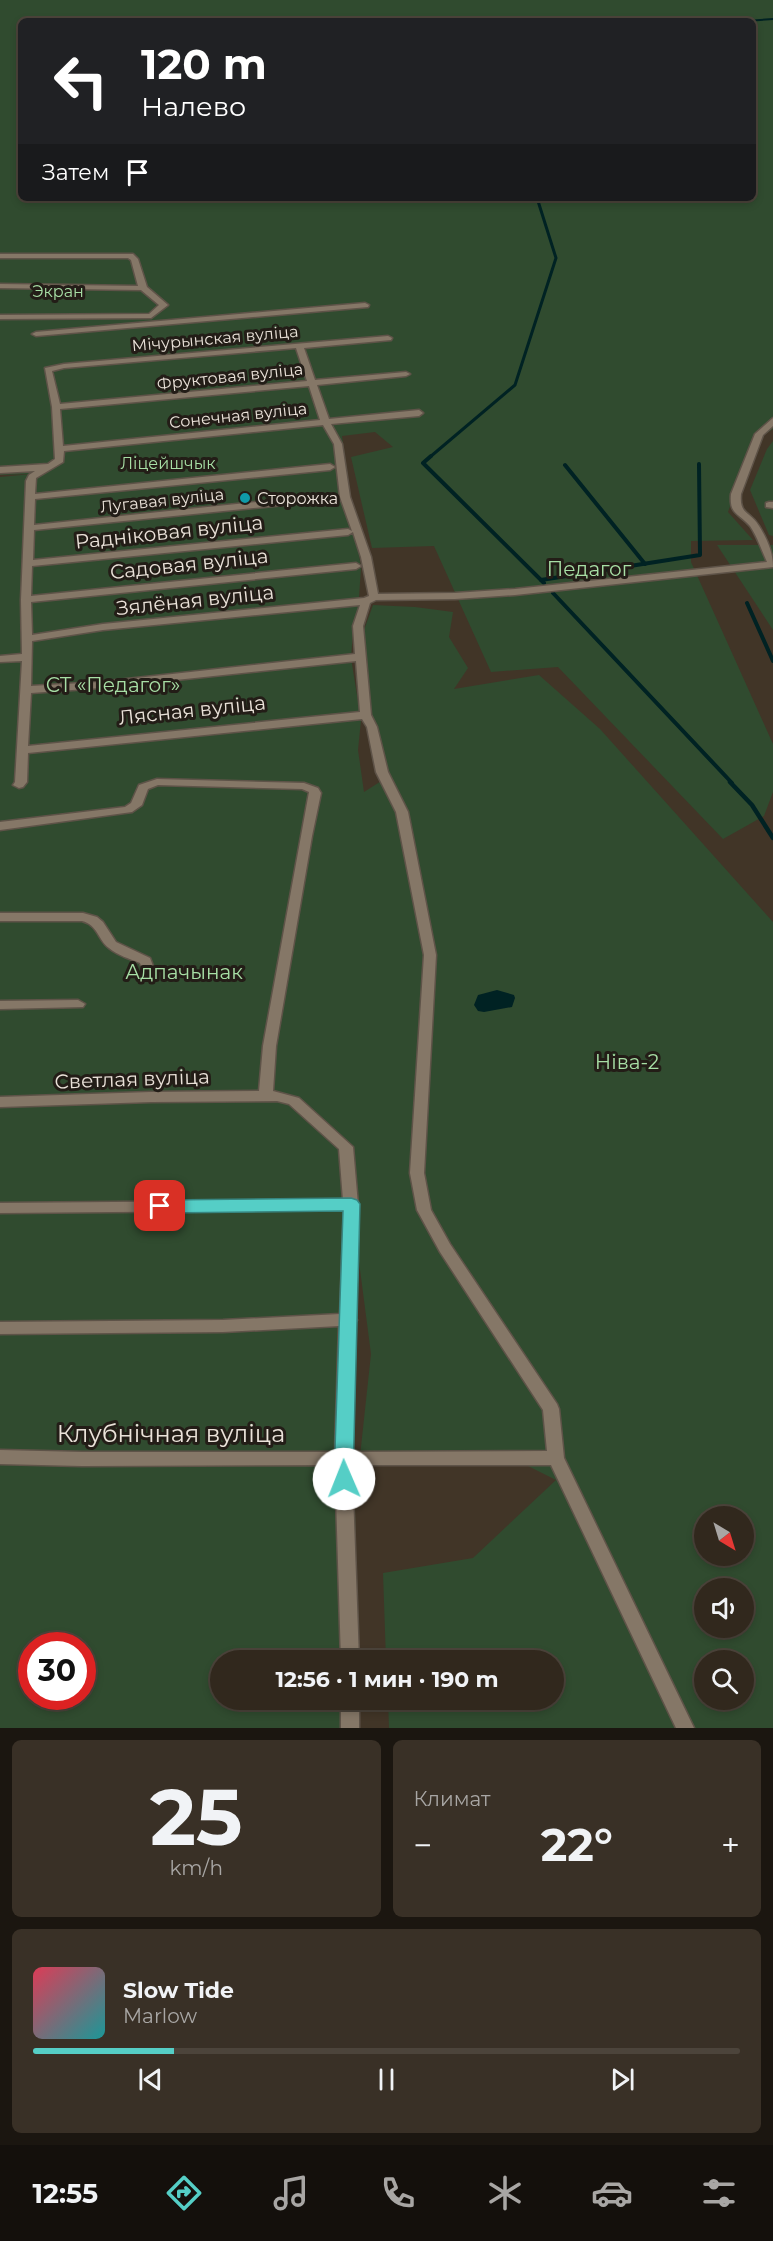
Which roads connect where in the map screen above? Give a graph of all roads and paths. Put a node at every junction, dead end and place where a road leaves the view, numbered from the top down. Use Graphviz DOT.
graph roads {
  1 [pos="0,256"];
  2 [pos="0,286"];
  3 [pos="143,288"];
  4 [pos="365,305"];
  5 [pos="0,317"];
  6 [pos="152,320"];
  7 [pos="36,334"];
  8 [pos="388,338"];
  9 [pos="298,345"];
  10 [pos="406,374"];
  11 [pos="311,383"];
  12 [pos="56,407"];
  13 [pos="419,413"];
  14 [pos="772,422"];
  15 [pos="327,424"];
  16 [pos="60,449"];
  17 [pos="330,467"];
  18 [pos="38,468"];
  19 [pos="0,470"];
  20 [pos="30,497"];
  21 [pos="333,498"];
  22 [pos="28,528"];
  23 [pos="348,532"];
  24 [pos="29,563"];
  25 [pos="773,563"];
  26 [pos="356,566"];
  27 [pos="370,599"];
  28 [pos="26,600"];
  29 [pos="27,639"];
  30 [pos="27,657"];
  31 [pos="361,657"];
  32 [pos="0,659"];
  33 [pos="25,690"];
  34 [pos="366,715"];
  35 [pos="22,750"];
  36 [pos="19,785"];
  37 [pos="0,826"];
  38 [pos="0,917"];
  39 [pos="150,974"];
  40 [pos="78,1004"];
  41 [pos="0,1005"];
  42 [pos="266,1095"];
  43 [pos="0,1102"];
  44 [pos="351,1204"];
  45 [pos="0,1208"];
  46 [pos="349,1320"];
  47 [pos="0,1328"];
  48 [pos="0,1457"];
  49 [pos="343,1457"];
  50 [pos="556,1458"];
  51 [pos="350,1650"];
  52 [pos="350,1710"];
  53 [pos="350,1728"];
  54 [pos="685,1728"];
  1 -- 3 [label="street"];
  2 -- 3 [label="street"];
  3 -- 6 [label="street"];
  4 -- 6 [label="street"];
  5 -- 6 [label="street"];
  6 -- 7 [label="street"];
  8 -- 9 [label="street, Мічурынская вуліца"];
  9 -- 11 [label="street"];
  9 -- 12 [label="street, Мічурынская вуліца"];
  10 -- 11 [label="street, Фруктовая вуліца"];
  11 -- 12 [label="street, Фруктовая вуліца"];
  11 -- 15 [label="street"];
  12 -- 16 [label="street"];
  13 -- 15 [label="street, Сонечная вуліца"];
  14 -- 25 [label="street"];
  15 -- 16 [label="street, Сонечная вуліца"];
  15 -- 27 [label="street"];
  16 -- 18 [label="street"];
  17 -- 20 [label="street"];
  18 -- 19 [label="street"];
  18 -- 20 [label="street"];
  20 -- 22 [label="street"];
  21 -- 22 [label="street, Лугавая вуліца"];
  22 -- 24 [label="street"];
  23 -- 24 [label="street, Радніковая вуліца"];
  24 -- 28 [label="street"];
  25 -- 27 [label="street, Зялёная вуліца"];
  26 -- 28 [label="street, Садовая вуліца"];
  27 -- 29 [label="street, Зялёная вуліца"];
  27 -- 31 [label="street"];
  28 -- 29 [label="street"];
  29 -- 30 [label="street"];
  30 -- 32 [label="street"];
  30 -- 33 [label="street"];
  31 -- 33 [label="street"];
  31 -- 34 [label="street"];
  33 -- 35 [label="street"];
  34 -- 35 [label="street, Лясная вуліца"];
  34 -- 50 [label="street"];
  35 -- 36 [label="street"];
  37 -- 42 [label="street"];
  38 -- 39 [label="street"];
  40 -- 41 [label="street"];
  42 -- 43 [label="street, Светлая вуліца"];
  42 -- 44 [label="street, Светлая вуліца"];
  44 -- 45 [label="street"];
  44 -- 46 [label="street, Светлая вуліца"];
  46 -- 47 [label="street"];
  46 -- 49 [label="street, Светлая вуліца"];
  48 -- 49 [label="street, Клубнічная вуліца"];
  49 -- 50 [label="street, Клубнічная вуліца"];
  49 -- 51 [label="street"];
  50 -- 54 [label="street"];
  52 -- 53 [label="street"];
}
